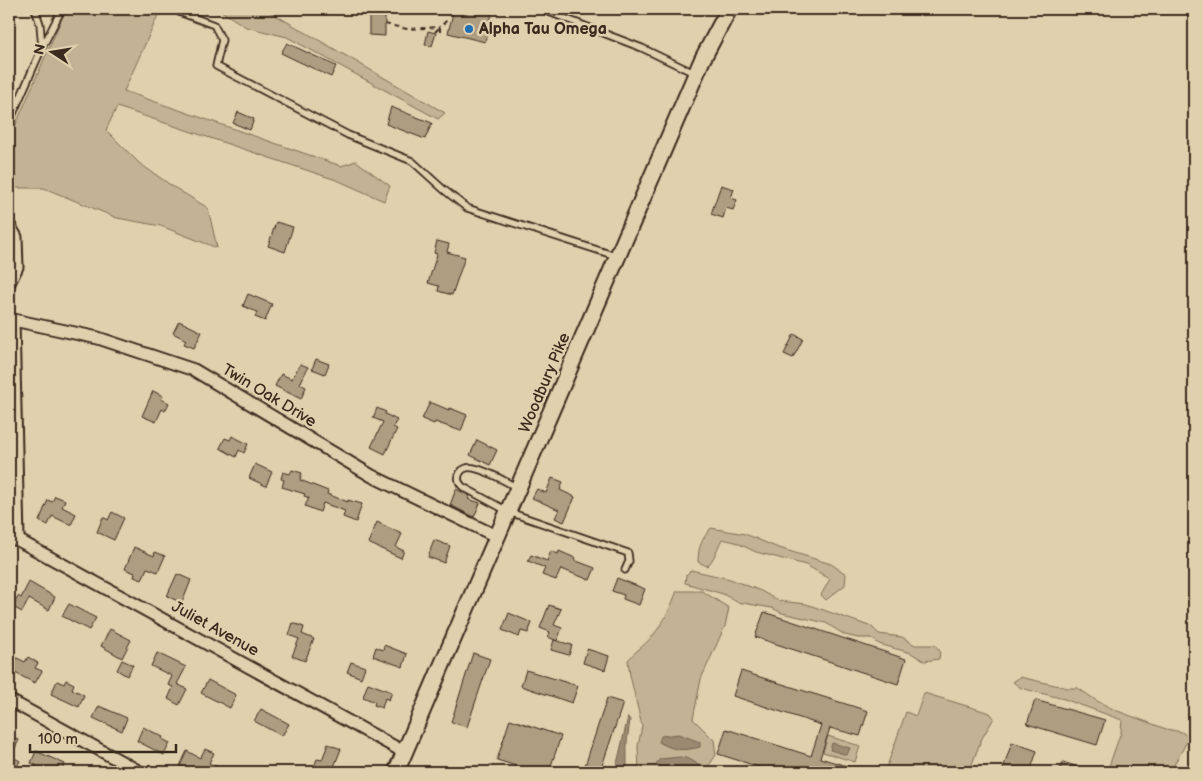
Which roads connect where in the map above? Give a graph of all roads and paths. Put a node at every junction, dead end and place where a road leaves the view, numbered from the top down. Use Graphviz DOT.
graph roads {
  1 [pos="35,9"];
  2 [pos="62,9"];
  3 [pos="541,9"];
  4 [pos="729,9"];
  5 [pos="179,12"];
  6 [pos="450,20"];
  7 [pos="385,24"];
  8 [pos="440,27"];
  9 [pos="435,32"];
  10 [pos="440,32"];
  11 [pos="42,48"];
  12 [pos="696,74"];
  13 [pos="9,123"];
  14 [pos="9,225"];
  15 [pos="618,257"];
  16 [pos="9,283"];
  17 [pos="11,320"];
  18 [pos="519,488"];
  19 [pos="509,512"];
  20 [pos="498,537"];
  21 [pos="13,539"];
  22 [pos="625,570"];
  23 [pos="9,700"];
  24 [pos="404,752"];
  25 [pos="140,772"];
  26 [pos="396,772"];
  1 -- 11 [label="lane"];
  2 -- 11 [label="lane"];
  3 -- 12 [label="lane"];
  4 -- 12 [label="street, Woodbury Pike"];
  5 -- 15 [label="lane"];
  6 -- 8 [label="path"];
  7 -- 8 [label="path"];
  8 -- 9 [label="path"];
  8 -- 10 [label="path"];
  11 -- 13 [label="lane"];
  12 -- 15 [label="street, Woodbury Pike"];
  14 -- 16 [label="street"];
  15 -- 18 [label="street, Woodbury Pike"];
  17 -- 20 [label="street, Twin Oak Drive"];
  17 -- 21 [label="street"];
  18 -- 19 [label="street, Woodbury Pike"];
  18 -- 19 [label="lane"];
  19 -- 20 [label="street, Woodbury Pike"];
  19 -- 22 [label="lane"];
  20 -- 24 [label="street, Woodbury Pike"];
  21 -- 24 [label="street, Juliet Avenue"];
  23 -- 25 [label="street"];
  24 -- 26 [label="street, Woodbury Pike"];
}
